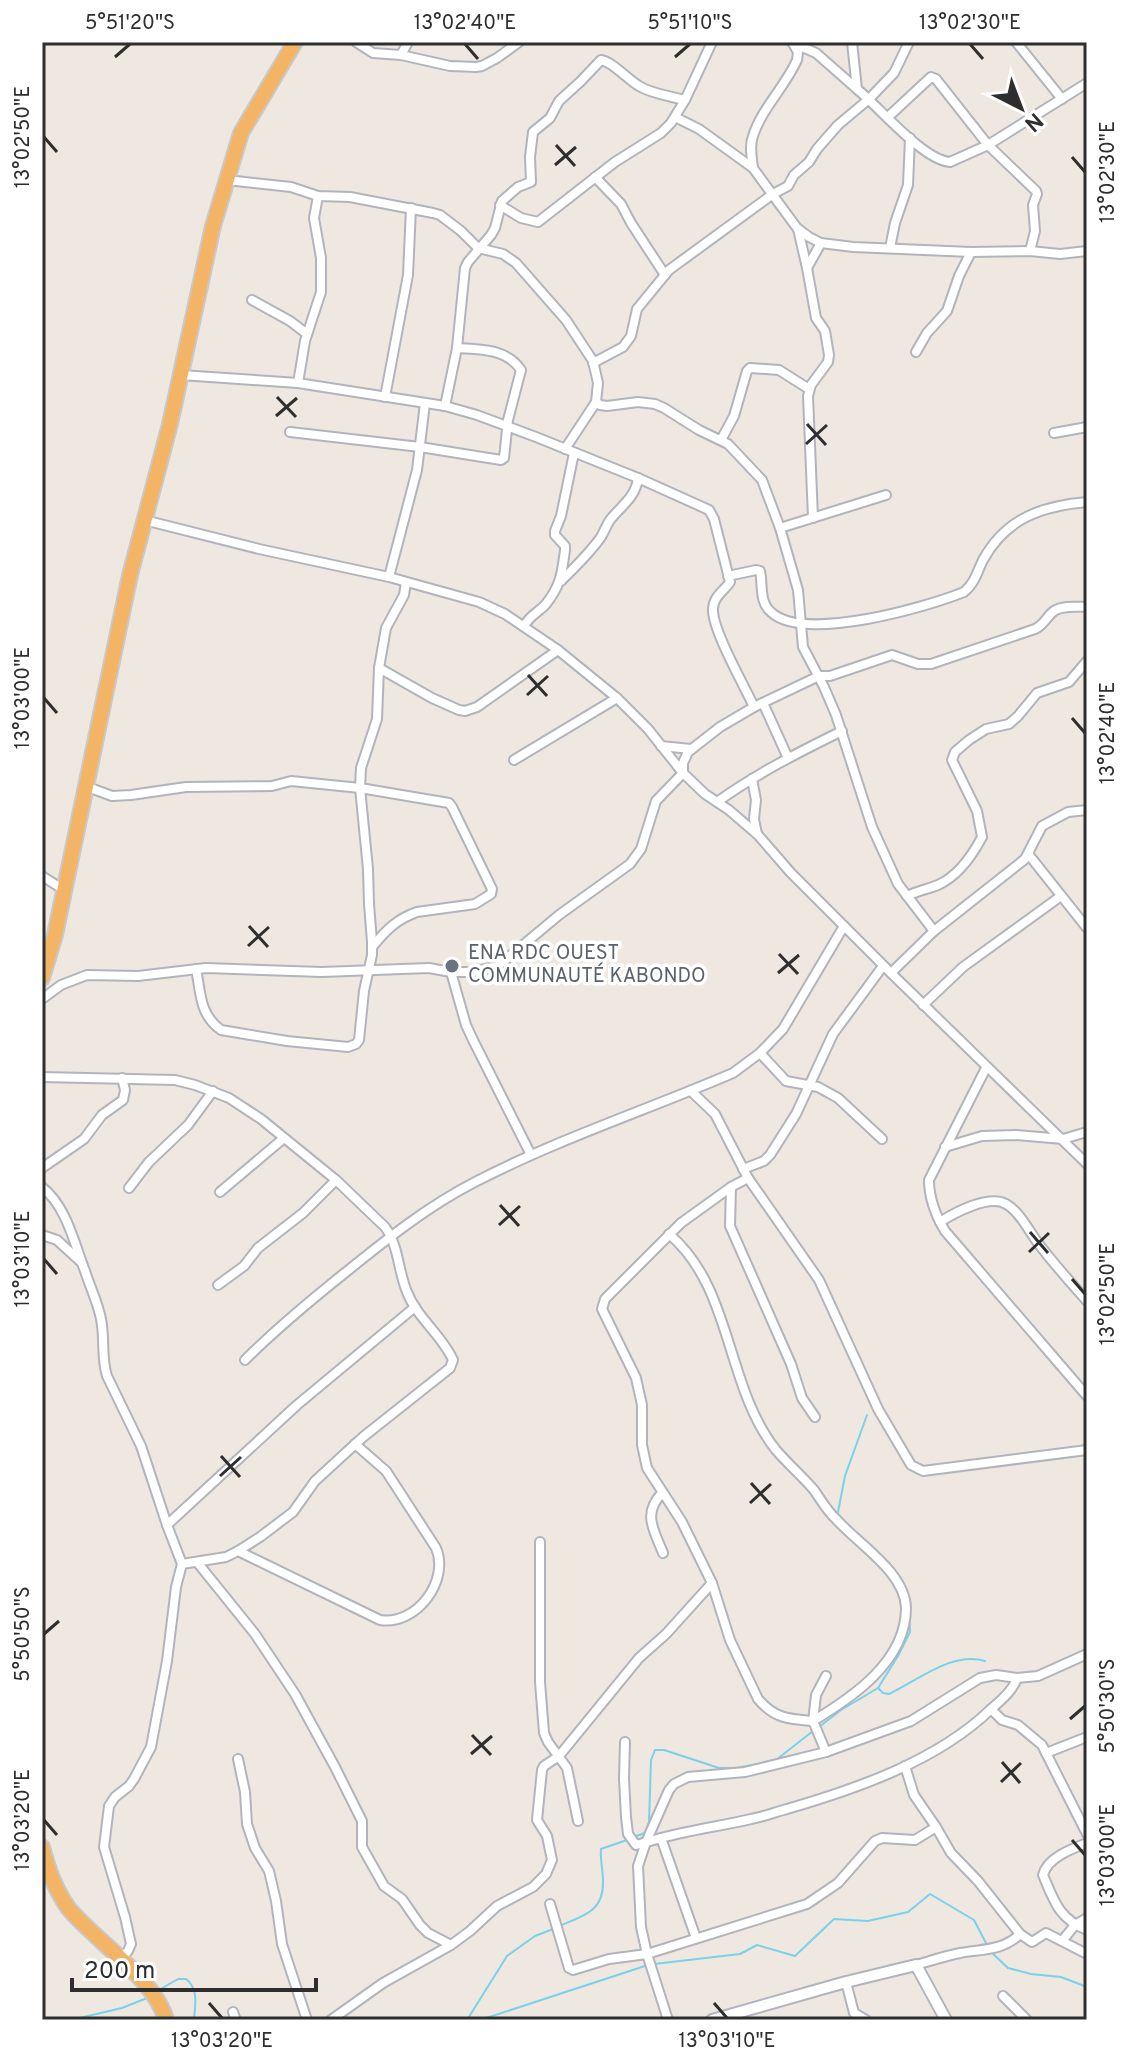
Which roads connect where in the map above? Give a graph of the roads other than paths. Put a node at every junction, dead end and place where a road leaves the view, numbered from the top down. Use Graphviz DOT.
graph roads {
  1 [pos="295,42"];
  2 [pos="356,42"];
  3 [pos="408,42"];
  4 [pos="519,42"];
  5 [pos="712,42"];
  6 [pos="792,42"];
  7 [pos="852,42"];
  8 [pos="909,42"];
  9 [pos="1016,42"];
  10 [pos="401,55"];
  11 [pos="1087,83"];
  12 [pos="857,89"];
  13 [pos="869,99"];
  14 [pos="1062,99"];
  15 [pos="685,100"];
  16 [pos="675,117"];
  17 [pos="888,117"];
  18 [pos="910,138"];
  19 [pos="988,145"];
  20 [pos="753,168"];
  21 [pos="595,177"];
  22 [pos="226,180"];
  23 [pos="773,194"];
  24 [pos="318,196"];
  25 [pos="500,205"];
  26 [pos="411,208"];
  27 [pos="797,228"];
  28 [pos="821,243"];
  29 [pos="478,248"];
  30 [pos="890,248"];
  31 [pos="1030,251"];
  32 [pos="1087,251"];
  33 [pos="971,252"];
  34 [pos="807,268"];
  35 [pos="665,275"];
  36 [pos="252,300"];
  37 [pos="307,334"];
  38 [pos="457,348"];
  39 [pos="916,352"];
  40 [pos="593,363"];
  41 [pos="181,375"];
  42 [pos="298,383"];
  43 [pos="809,389"];
  44 [pos="385,397"];
  45 [pos="596,402"];
  46 [pos="425,403"];
  47 [pos="445,406"];
  48 [pos="1087,427"];
  49 [pos="508,428"];
  50 [pos="290,432"];
  51 [pos="1054,433"];
  52 [pos="721,440"];
  53 [pos="420,447"];
  54 [pos="570,451"];
  55 [pos="638,478"];
  56 [pos="886,495"];
  57 [pos="1087,502"];
  58 [pos="813,518"];
  59 [pos="144,520"];
  60 [pos="780,528"];
  61 [pos="728,576"];
  62 [pos="389,577"];
  63 [pos="406,582"];
  64 [pos="560,582"];
  65 [pos="1087,607"];
  66 [pos="801,625"];
  67 [pos="524,626"];
  68 [pos="558,650"];
  69 [pos="1087,661"];
  70 [pos="379,668"];
  71 [pos="819,676"];
  72 [pos="617,698"];
  73 [pos="759,705"];
  74 [pos="842,731"];
  75 [pos="661,746"];
  76 [pos="691,749"];
  77 [pos="788,758"];
  78 [pos="514,760"];
  79 [pos="683,773"];
  80 [pos="752,779"];
  81 [pos="85,786"];
  82 [pos="360,788"];
  83 [pos="717,802"];
  84 [pos="1087,810"];
  85 [pos="758,835"];
  86 [pos="1029,855"];
  87 [pos="42,876"];
  88 [pos="64,890"];
  89 [pos="907,896"];
  90 [pos="1061,896"];
  91 [pos="844,926"];
  92 [pos="1087,928"];
  93 [pos="934,931"];
  94 [pos="372,947"];
  95 [pos="883,966"];
  96 [pos="196,969"];
  97 [pos="367,970"];
  98 [pos="451,972"];
  99 [pos="891,973"];
  100 [pos="42,977"];
  101 [pos="61,985"];
  102 [pos="42,999"];
  103 [pos="923,1005"];
  104 [pos="760,1053"];
  105 [pos="986,1068"];
  106 [pos="42,1077"];
  107 [pos="122,1078"];
  108 [pos="809,1085"];
  109 [pos="213,1091"];
  110 [pos="691,1091"];
  111 [pos="1087,1132"];
  112 [pos="284,1138"];
  113 [pos="882,1139"];
  114 [pos="1063,1139"];
  115 [pos="945,1147"];
  116 [pos="531,1155"];
  117 [pos="1087,1164"];
  118 [pos="42,1168"];
  119 [pos="745,1174"];
  120 [pos="336,1180"];
  121 [pos="42,1187"];
  122 [pos="731,1187"];
  123 [pos="129,1188"];
  124 [pos="220,1192"];
  125 [pos="940,1222"];
  126 [pos="669,1234"];
  127 [pos="42,1235"];
  128 [pos="391,1236"];
  129 [pos="82,1263"];
  130 [pos="218,1285"];
  131 [pos="1087,1301"];
  132 [pos="415,1307"];
  133 [pos="245,1360"];
  134 [pos="1087,1396"];
  135 [pos="815,1417"];
  136 [pos="355,1444"];
  137 [pos="1087,1450"];
  138 [pos="662,1493"];
  139 [pos="167,1525"];
  140 [pos="540,1542"];
  141 [pos="238,1551"];
  142 [pos="663,1553"];
  143 [pos="197,1562"];
  144 [pos="182,1564"];
  145 [pos="712,1583"];
  146 [pos="1087,1654"];
  147 [pos="826,1676"];
  148 [pos="1017,1678"];
  149 [pos="991,1709"];
  150 [pos="815,1726"];
  151 [pos="1087,1737"];
  152 [pos="625,1742"];
  153 [pos="826,1752"];
  154 [pos="1046,1753"];
  155 [pos="559,1756"];
  156 [pos="238,1759"];
  157 [pos="905,1766"];
  158 [pos="578,1821"];
  159 [pos="936,1827"];
  160 [pos="1087,1834"];
  161 [pos="661,1838"];
  162 [pos="646,1842"];
  163 [pos="1087,1843"];
  164 [pos="42,1847"];
  165 [pos="550,1904"];
  166 [pos="1087,1918"];
  167 [pos="1075,1925"];
  168 [pos="1087,1930"];
  169 [pos="1020,1934"];
  170 [pos="696,1938"];
  171 [pos="1062,1941"];
  172 [pos="451,1945"];
  173 [pos="1087,1954"];
  174 [pos="648,1956"];
  175 [pos="120,1959"];
  176 [pos="916,1965"];
  177 [pos="846,1982"];
  178 [pos="1003,1996"];
  179 [pos="166,2020"];
  180 [pos="307,2020"];
  181 [pos="331,2020"];
  182 [pos="668,2020"];
  183 [pos="712,2020"];
  184 [pos="866,2020"];
  185 [pos="946,2020"];
  186 [pos="1027,2020"];
  1 -- 22 [label="highway"];
  2 -- 10 [label="street"];
  3 -- 10 [label="street"];
  4 -- 10 [label="street"];
  5 -- 15 [label="street"];
  6 -- 12 [label="street"];
  6 -- 20 [label="street"];
  7 -- 12 [label="street"];
  8 -- 13 [label="street"];
  9 -- 14 [label="street"];
  11 -- 14 [label="street"];
  12 -- 13 [label="street"];
  13 -- 17 [label="street"];
  13 -- 23 [label="street"];
  14 -- 19 [label="street"];
  15 -- 16 [label="street"];
  15 -- 25 [label="street"];
  16 -- 20 [label="street"];
  16 -- 21 [label="street"];
  17 -- 18 [label="street"];
  17 -- 19 [label="street"];
  18 -- 19 [label="street"];
  18 -- 30 [label="street"];
  19 -- 31 [label="street"];
  20 -- 23 [label="street"];
  21 -- 25 [label="street"];
  21 -- 35 [label="street"];
  22 -- 24 [label="street"];
  22 -- 41 [label="highway"];
  23 -- 27 [label="street"];
  23 -- 35 [label="street"];
  24 -- 26 [label="street"];
  24 -- 37 [label="street"];
  25 -- 29 [label="street"];
  26 -- 29 [label="street"];
  26 -- 44 [label="street"];
  27 -- 28 [label="street"];
  27 -- 34 [label="street"];
  28 -- 30 [label="street"];
  28 -- 34 [label="street"];
  29 -- 38 [label="street"];
  29 -- 40 [label="street"];
  30 -- 33 [label="street"];
  31 -- 32 [label="street"];
  31 -- 33 [label="street"];
  33 -- 39 [label="street"];
  34 -- 43 [label="street"];
  35 -- 40 [label="street"];
  36 -- 37 [label="street"];
  37 -- 42 [label="street"];
  38 -- 47 [label="street"];
  38 -- 49 [label="street"];
  40 -- 45 [label="street"];
  41 -- 42 [label="street"];
  41 -- 59 [label="highway"];
  42 -- 44 [label="street"];
  43 -- 52 [label="street"];
  43 -- 58 [label="street"];
  44 -- 46 [label="street"];
  45 -- 52 [label="street"];
  45 -- 54 [label="street"];
  46 -- 47 [label="street"];
  46 -- 53 [label="street"];
  47 -- 49 [label="street"];
  48 -- 51 [label="street"];
  49 -- 53 [label="street"];
  49 -- 54 [label="street"];
  50 -- 53 [label="street"];
  52 -- 60 [label="street"];
  53 -- 62 [label="street"];
  54 -- 55 [label="street"];
  54 -- 64 [label="street"];
  55 -- 61 [label="street"];
  55 -- 64 [label="street"];
  56 -- 58 [label="street"];
  57 -- 66 [label="street"];
  58 -- 60 [label="street"];
  59 -- 62 [label="street"];
  59 -- 81 [label="highway"];
  60 -- 66 [label="street"];
  61 -- 66 [label="street"];
  61 -- 73 [label="street"];
  62 -- 63 [label="street"];
  63 -- 67 [label="street"];
  63 -- 70 [label="street"];
  64 -- 67 [label="street"];
  65 -- 71 [label="street"];
  66 -- 71 [label="street"];
  67 -- 68 [label="street"];
  68 -- 70 [label="street"];
  68 -- 72 [label="street"];
  69 -- 89 [label="street"];
  70 -- 82 [label="street"];
  71 -- 73 [label="street"];
  71 -- 74 [label="street"];
  72 -- 75 [label="street"];
  72 -- 78 [label="street"];
  73 -- 76 [label="street"];
  73 -- 77 [label="street"];
  74 -- 77 [label="street"];
  74 -- 89 [label="street"];
  75 -- 76 [label="street"];
  75 -- 79 [label="street"];
  76 -- 79 [label="street"];
  77 -- 80 [label="street"];
  79 -- 83 [label="street"];
  79 -- 98 [label="street"];
  80 -- 83 [label="street"];
  80 -- 85 [label="street"];
  81 -- 82 [label="street"];
  81 -- 88 [label="highway"];
  82 -- 94 [label="street"];
  82 -- 94 [label="street"];
  83 -- 85 [label="street"];
  84 -- 86 [label="street"];
  85 -- 91 [label="street"];
  86 -- 90 [label="street"];
  86 -- 93 [label="street"];
  87 -- 88 [label="street"];
  88 -- 100 [label="highway"];
  89 -- 93 [label="street"];
  90 -- 92 [label="street"];
  90 -- 103 [label="street"];
  91 -- 95 [label="street"];
  91 -- 104 [label="street"];
  93 -- 99 [label="street"];
  94 -- 97 [label="street"];
  95 -- 99 [label="street"];
  95 -- 108 [label="street"];
  96 -- 97 [label="street"];
  96 -- 97 [label="street"];
  96 -- 101 [label="street"];
  97 -- 98 [label="street"];
  98 -- 116 [label="street"];
  99 -- 103 [label="street"];
  100 -- 101 [label="street"];
  101 -- 102 [label="street"];
  103 -- 105 [label="street"];
  104 -- 108 [label="street"];
  104 -- 110 [label="street"];
  105 -- 114 [label="street"];
  105 -- 115 [label="street"];
  106 -- 107 [label="street"];
  107 -- 109 [label="street"];
  107 -- 118 [label="street"];
  108 -- 113 [label="street"];
  108 -- 119 [label="street"];
  109 -- 112 [label="street"];
  109 -- 123 [label="street"];
  110 -- 116 [label="street"];
  110 -- 119 [label="street"];
  111 -- 114 [label="street"];
  112 -- 120 [label="street"];
  112 -- 124 [label="street"];
  114 -- 115 [label="street"];
  114 -- 117 [label="street"];
  115 -- 125 [label="street"];
  116 -- 128 [label="street"];
  119 -- 122 [label="street"];
  119 -- 137 [label="street"];
  120 -- 128 [label="street"];
  120 -- 130 [label="street"];
  121 -- 129 [label="street"];
  122 -- 126 [label="street"];
  122 -- 135 [label="street"];
  125 -- 131 [label="street"];
  125 -- 134 [label="street"];
  126 -- 138 [label="street"];
  126 -- 150 [label="street"];
  127 -- 129 [label="street"];
  128 -- 132 [label="street"];
  128 -- 133 [label="street"];
  129 -- 139 [label="street"];
  132 -- 136 [label="street"];
  132 -- 139 [label="street"];
  136 -- 141 [label="street"];
  136 -- 141 [label="street"];
  138 -- 142 [label="street"];
  138 -- 145 [label="street"];
  139 -- 144 [label="street"];
  140 -- 155 [label="street"];
  141 -- 143 [label="street"];
  143 -- 144 [label="street"];
  143 -- 172 [label="street"];
  144 -- 175 [label="street"];
  145 -- 150 [label="street"];
  145 -- 155 [label="street"];
  146 -- 148 [label="street"];
  147 -- 150 [label="street"];
  148 -- 149 [label="street"];
  148 -- 153 [label="street"];
  149 -- 154 [label="street"];
  149 -- 157 [label="street"];
  150 -- 153 [label="street"];
  151 -- 154 [label="street"];
  152 -- 162 [label="street"];
  153 -- 162 [label="street"];
  154 -- 160 [label="street"];
  155 -- 158 [label="street"];
  155 -- 172 [label="street"];
  156 -- 180 [label="street"];
  157 -- 159 [label="street"];
  157 -- 161 [label="street"];
  159 -- 169 [label="street"];
  159 -- 170 [label="street"];
  161 -- 162 [label="street"];
  161 -- 170 [label="street"];
  162 -- 174 [label="street"];
  163 -- 167 [label="street"];
  164 -- 175 [label="highway"];
  165 -- 174 [label="street"];
  166 -- 167 [label="street"];
  167 -- 168 [label="street"];
  167 -- 171 [label="street"];
  169 -- 171 [label="street"];
  169 -- 176 [label="street"];
  170 -- 174 [label="street"];
  171 -- 173 [label="street"];
  172 -- 181 [label="street"];
  174 -- 182 [label="street"];
  175 -- 179 [label="highway"];
  176 -- 177 [label="street"];
  176 -- 185 [label="street"];
  177 -- 183 [label="street"];
  177 -- 184 [label="street"];
  178 -- 186 [label="street"];
}
